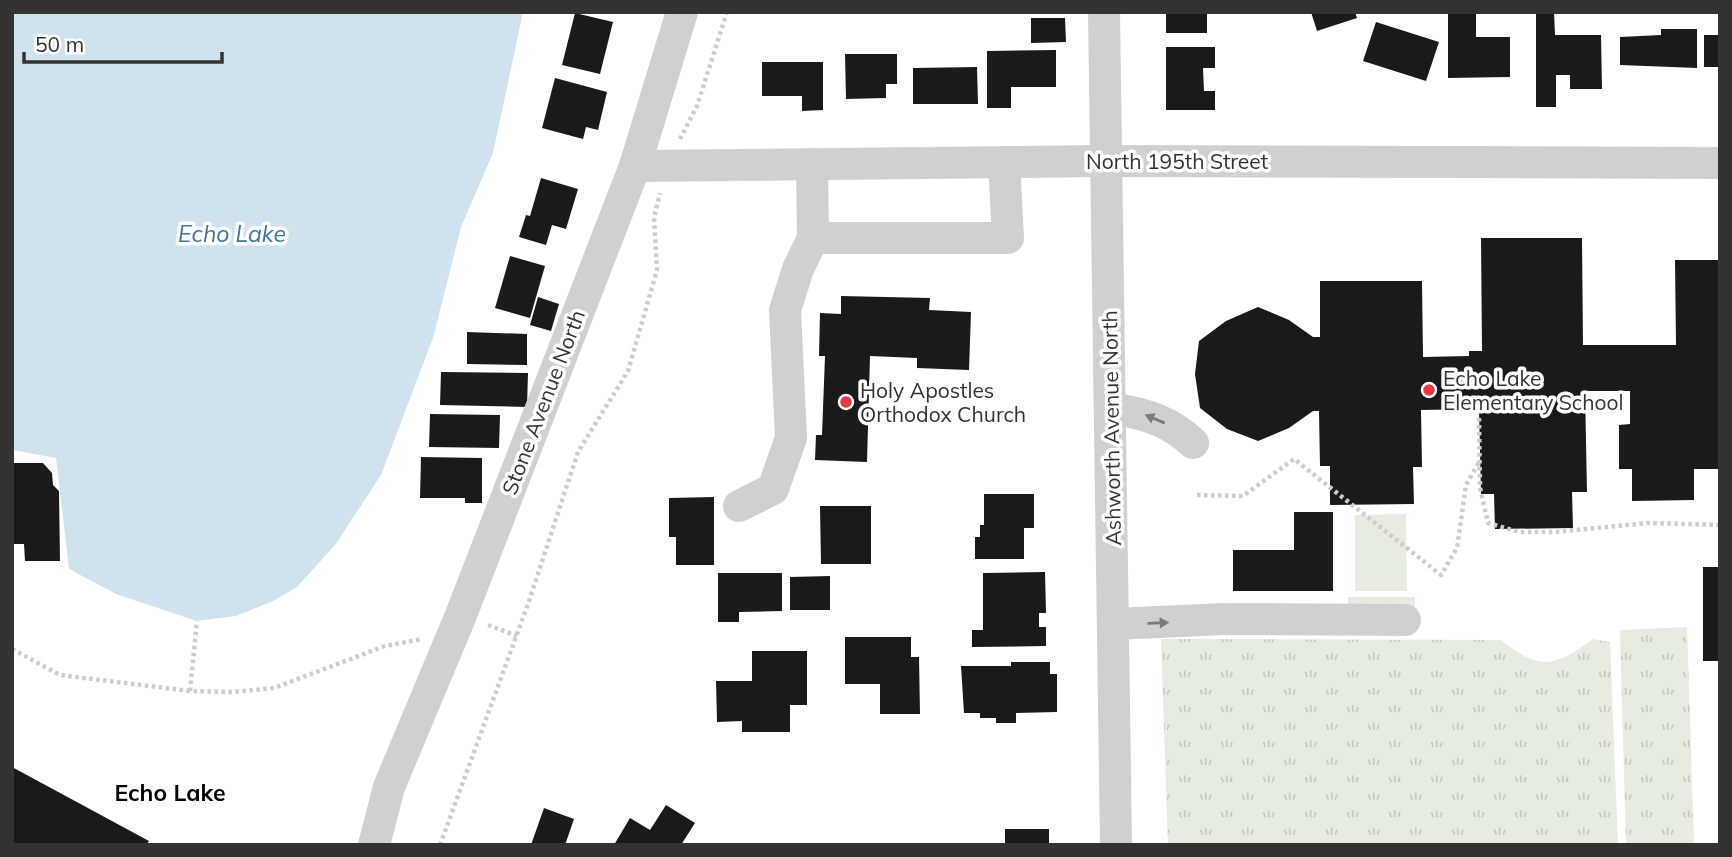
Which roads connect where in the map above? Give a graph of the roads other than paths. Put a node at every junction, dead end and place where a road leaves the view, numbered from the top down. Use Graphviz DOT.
graph roads {
  1 [pos="682,12"];
  2 [pos="1104,12"];
  3 [pos="1106,161"];
  4 [pos="1004,162"];
  5 [pos="1720,163"];
  6 [pos="813,164"];
  7 [pos="635,166"];
  8 [pos="813,238"];
  9 [pos="1112,409"];
  10 [pos="1194,443"];
  11 [pos="738,506"];
  12 [pos="1405,620"];
  13 [pos="1115,624"];
  14 [pos="374,845"];
  15 [pos="1116,845"];
  1 -- 7 [label="street, Stone Avenue North"];
  2 -- 3 [label="street, Ashworth Avenue North"];
  3 -- 4 [label="street, North 195th Street"];
  3 -- 5 [label="street, North 195th Street"];
  3 -- 9 [label="street, Ashworth Avenue North"];
  4 -- 6 [label="street, North 195th Street"];
  4 -- 8 [label="street"];
  6 -- 7 [label="street, North 195th Street"];
  6 -- 8 [label="street"];
  7 -- 14 [label="street, Stone Avenue North"];
  8 -- 11 [label="street"];
  10 -- 9 [label="street, one-way"];
  9 -- 13 [label="street, Ashworth Avenue North"];
  13 -- 12 [label="street, one-way"];
  13 -- 15 [label="street, Ashworth Avenue North"];
}
